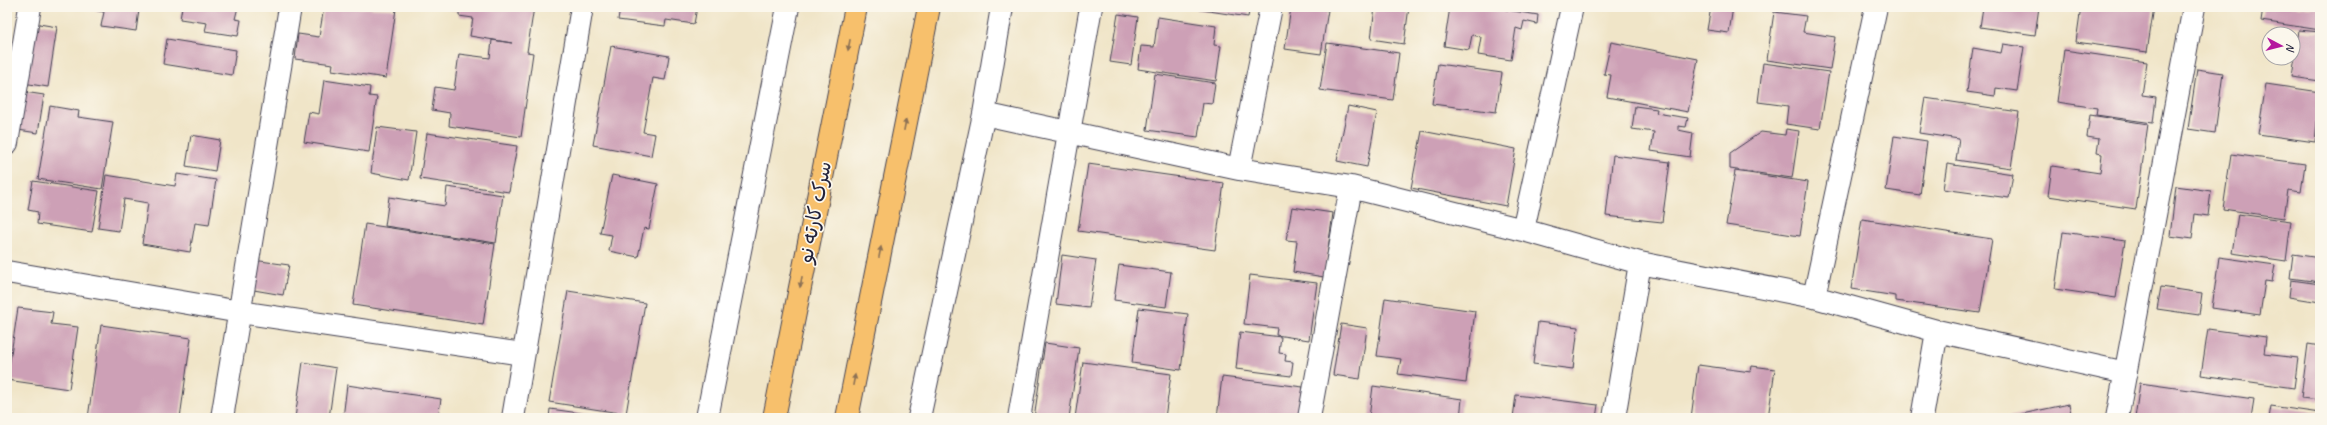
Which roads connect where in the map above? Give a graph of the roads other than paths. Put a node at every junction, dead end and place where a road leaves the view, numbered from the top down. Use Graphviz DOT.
graph roads {
  1 [pos="30,7"];
  2 [pos="290,7"];
  3 [pos="582,7"];
  4 [pos="788,7"];
  5 [pos="856,7"];
  6 [pos="928,7"];
  7 [pos="1002,7"];
  8 [pos="1091,7"];
  9 [pos="1271,7"];
  10 [pos="1572,7"];
  11 [pos="1876,7"];
  12 [pos="2194,7"];
  13 [pos="984,114"];
  14 [pos="1068,132"];
  15 [pos="7,143"];
  16 [pos="1239,169"];
  17 [pos="1351,187"];
  18 [pos="1523,230"];
  19 [pos="1640,263"];
  20 [pos="7,272"];
  21 [pos="1814,297"];
  22 [pos="240,312"];
  23 [pos="1937,331"];
  24 [pos="523,354"];
  25 [pos="2126,373"];
  26 [pos="222,418"];
  27 [pos="513,418"];
  28 [pos="707,418"];
  29 [pos="774,418"];
  30 [pos="847,418"];
  31 [pos="918,418"];
  32 [pos="1019,418"];
  33 [pos="1309,418"];
  34 [pos="1614,418"];
  35 [pos="1922,418"];
  36 [pos="2117,418"];
  1 -- 15 [label="street"];
  2 -- 22 [label="street"];
  3 -- 24 [label="street"];
  4 -- 28 [label="street"];
  5 -- 29 [label="highway, سرک کارته نو, one-way"];
  30 -- 6 [label="highway, one-way"];
  7 -- 13 [label="street"];
  8 -- 14 [label="street"];
  9 -- 16 [label="street"];
  10 -- 18 [label="street"];
  11 -- 21 [label="street"];
  12 -- 25 [label="street"];
  13 -- 14 [label="street"];
  13 -- 31 [label="street"];
  14 -- 16 [label="street"];
  14 -- 32 [label="street"];
  16 -- 17 [label="street"];
  17 -- 18 [label="street"];
  17 -- 33 [label="street"];
  18 -- 19 [label="street"];
  19 -- 21 [label="street"];
  19 -- 34 [label="street"];
  20 -- 22 [label="street"];
  21 -- 23 [label="street"];
  22 -- 24 [label="street"];
  22 -- 26 [label="street"];
  23 -- 25 [label="street"];
  23 -- 35 [label="street"];
  24 -- 27 [label="street"];
  25 -- 36 [label="street"];
}
